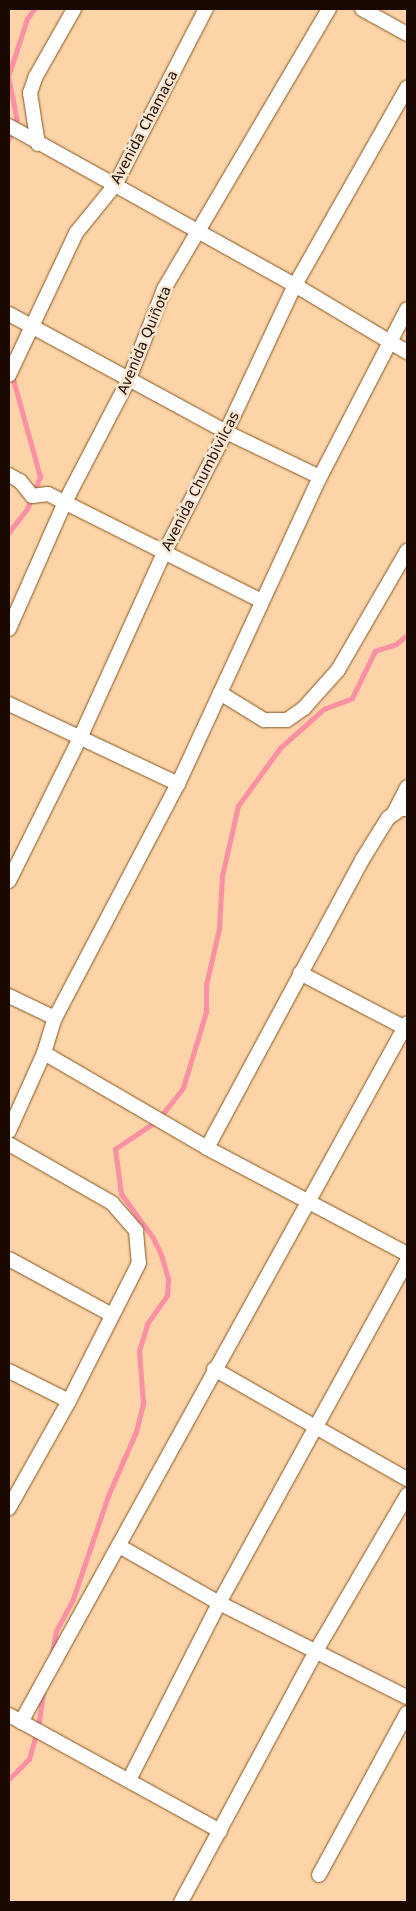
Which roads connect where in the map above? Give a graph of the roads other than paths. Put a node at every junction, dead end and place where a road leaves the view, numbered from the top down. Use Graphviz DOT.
graph roads {
  1 [pos="74,9"];
  2 [pos="206,9"];
  3 [pos="329,9"];
  4 [pos="362,9"];
  5 [pos="407,34"];
  6 [pos="407,88"];
  7 [pos="9,126"];
  8 [pos="38,144"];
  9 [pos="114,185"];
  10 [pos="199,230"];
  11 [pos="295,285"];
  12 [pos="407,309"];
  13 [pos="9,314"];
  14 [pos="34,326"];
  15 [pos="388,341"];
  16 [pos="407,352"];
  17 [pos="9,375"];
  18 [pos="129,379"];
  19 [pos="226,432"];
  20 [pos="9,475"];
  21 [pos="320,477"];
  22 [pos="65,502"];
  23 [pos="407,551"];
  24 [pos="164,553"];
  25 [pos="262,601"];
  26 [pos="9,629"];
  27 [pos="220,693"];
  28 [pos="9,704"];
  29 [pos="80,738"];
  30 [pos="178,784"];
  31 [pos="407,787"];
  32 [pos="401,811"];
  33 [pos="9,881"];
  34 [pos="300,973"];
  35 [pos="9,996"];
  36 [pos="55,1018"];
  37 [pos="406,1027"];
  38 [pos="44,1053"];
  39 [pos="9,1132"];
  40 [pos="9,1144"];
  41 [pos="207,1148"];
  42 [pos="308,1202"];
  43 [pos="407,1254"];
  44 [pos="9,1259"];
  45 [pos="407,1261"];
  46 [pos="112,1315"];
  47 [pos="214,1370"];
  48 [pos="9,1371"];
  49 [pos="69,1402"];
  50 [pos="316,1428"];
  51 [pos="407,1480"];
  52 [pos="13,1488"];
  53 [pos="407,1495"];
  54 [pos="9,1508"];
  55 [pos="119,1546"];
  56 [pos="219,1603"];
  57 [pos="316,1651"];
  58 [pos="407,1697"];
  59 [pos="407,1713"];
  60 [pos="9,1715"];
  61 [pos="21,1722"];
  62 [pos="129,1780"];
  63 [pos="220,1831"];
  64 [pos="319,1875"];
  65 [pos="181,1902"];
  1 -- 8 [label="street"];
  2 -- 9 [label="street, Avenida Chamaca"];
  3 -- 10 [label="street, Avenida Quiñota"];
  4 -- 5 [label="street"];
  6 -- 11 [label="street, Avenida Chumbivilcas"];
  7 -- 8 [label="street"];
  8 -- 9 [label="street"];
  9 -- 10 [label="street"];
  9 -- 14 [label="street, Avenida Chamaca"];
  10 -- 11 [label="street"];
  10 -- 18 [label="street, Avenida Quiñota"];
  11 -- 15 [label="street"];
  11 -- 19 [label="street, Avenida Chumbivilcas"];
  12 -- 15 [label="street"];
  13 -- 14 [label="street"];
  14 -- 17 [label="street, Avenida Chamaca"];
  14 -- 18 [label="street"];
  15 -- 16 [label="street"];
  15 -- 21 [label="street"];
  18 -- 19 [label="street"];
  18 -- 22 [label="street, Avenida Quiñota"];
  19 -- 21 [label="street"];
  19 -- 24 [label="street, Avenida Chumbivilcas"];
  20 -- 22 [label="street"];
  21 -- 25 [label="street"];
  22 -- 24 [label="street"];
  22 -- 26 [label="street, Avenida Quiñota"];
  23 -- 27 [label="street"];
  24 -- 25 [label="street"];
  24 -- 29 [label="street, Avenida Chumbivilcas"];
  25 -- 27 [label="street"];
  27 -- 30 [label="street"];
  28 -- 29 [label="street"];
  29 -- 30 [label="street"];
  29 -- 33 [label="street, Avenida Chumbivilcas"];
  30 -- 36 [label="street"];
  31 -- 32 [label="street"];
  32 -- 34 [label="street"];
  34 -- 37 [label="street"];
  34 -- 41 [label="street"];
  35 -- 36 [label="street"];
  36 -- 38 [label="street"];
  37 -- 42 [label="street"];
  38 -- 39 [label="street"];
  38 -- 41 [label="street"];
  40 -- 46 [label="street"];
  41 -- 42 [label="street"];
  42 -- 43 [label="street"];
  42 -- 47 [label="street"];
  44 -- 46 [label="street"];
  45 -- 50 [label="street"];
  46 -- 49 [label="street"];
  47 -- 50 [label="street"];
  47 -- 55 [label="street"];
  48 -- 49 [label="street"];
  49 -- 52 [label="street"];
  50 -- 51 [label="street"];
  50 -- 56 [label="street"];
  52 -- 54 [label="street"];
  53 -- 57 [label="street"];
  55 -- 56 [label="street"];
  55 -- 61 [label="street"];
  56 -- 57 [label="street"];
  56 -- 62 [label="street"];
  57 -- 58 [label="street"];
  57 -- 63 [label="street"];
  59 -- 64 [label="street"];
  60 -- 61 [label="street"];
  61 -- 62 [label="street"];
  62 -- 63 [label="street"];
  63 -- 65 [label="street"];
}
